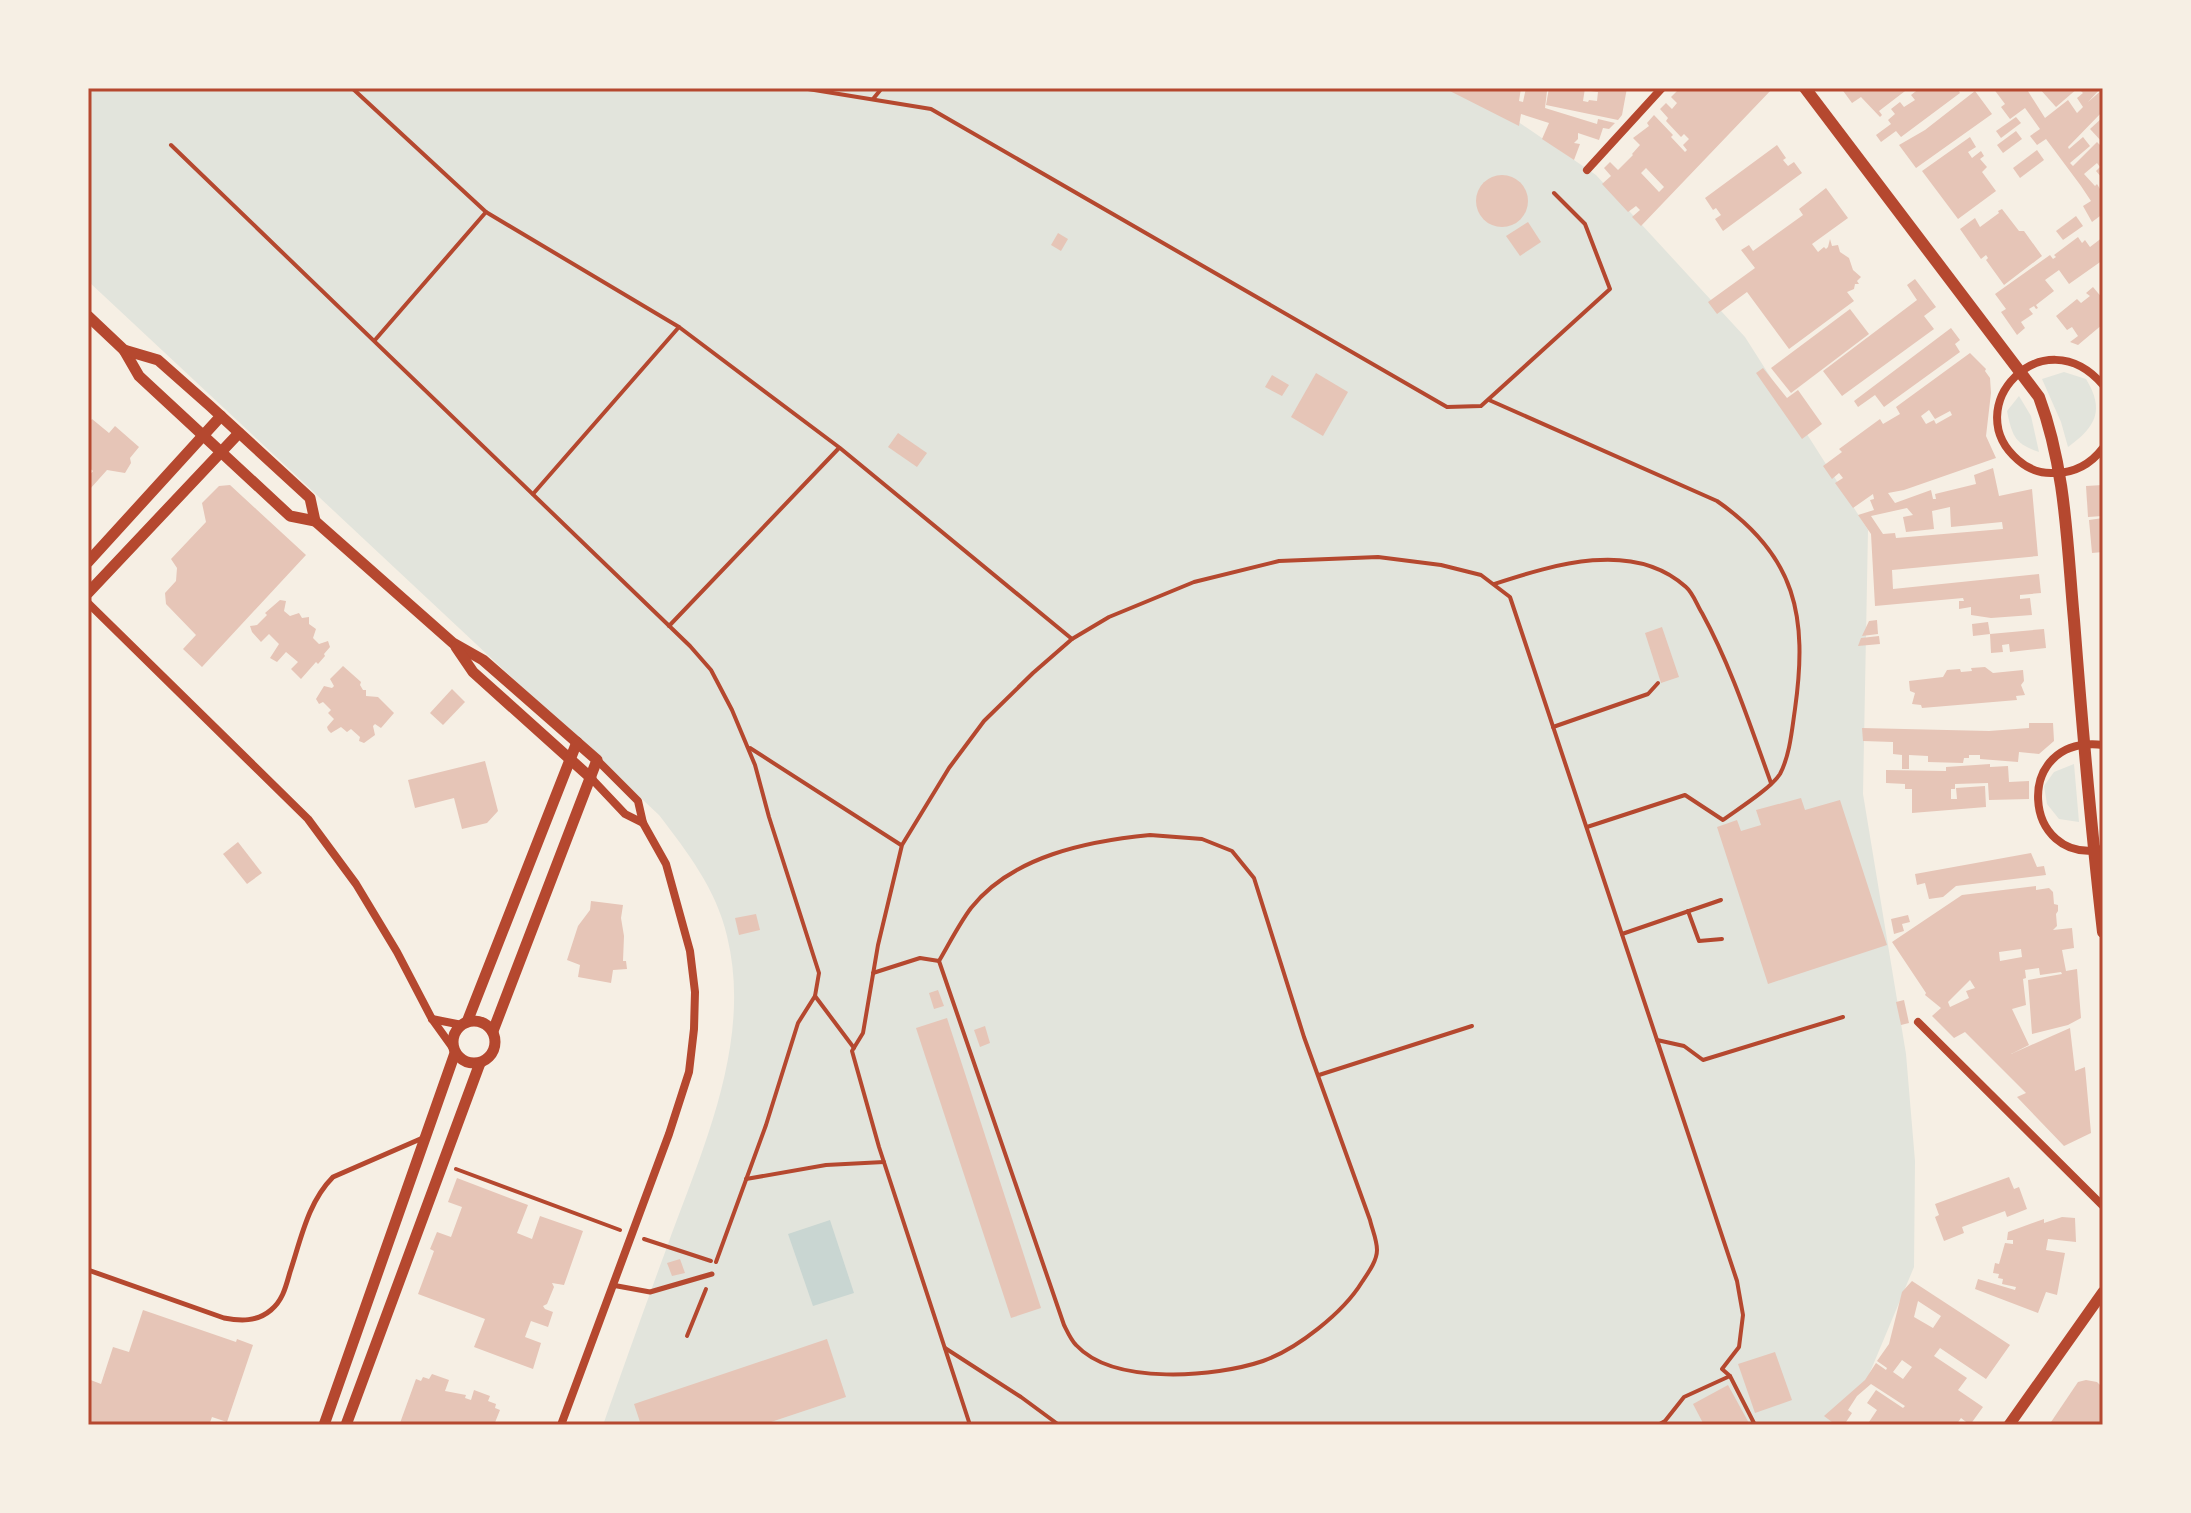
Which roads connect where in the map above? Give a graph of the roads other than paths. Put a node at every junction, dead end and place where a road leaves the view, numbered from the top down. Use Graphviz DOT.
graph roads {
  1 [pos="1662,88"];
  2 [pos="1805,88"];
  3 [pos="1587,170"];
  4 [pos="88,316"];
  5 [pos="124,350"];
  6 [pos="2020,371"];
  7 [pos="2103,385"];
  8 [pos="221,416"];
  9 [pos="239,433"];
  10 [pos="204,437"];
  11 [pos="2103,448"];
  12 [pos="221,452"];
  13 [pos="2061,474"];
  14 [pos="315,521"];
  15 [pos="88,562"];
  16 [pos="88,593"];
  17 [pos="88,603"];
  18 [pos="453,643"];
  19 [pos="577,742"];
  20 [pos="2084,744"];
  21 [pos="2103,745"];
  22 [pos="570,759"];
  23 [pos="597,760"];
  24 [pos="591,778"];
  25 [pos="643,823"];
  26 [pos="2098,850"];
  27 [pos="2103,932"];
  28 [pos="432,1019"];
  29 [pos="1918,1022"];
  30 [pos="464,1023"];
  31 [pos="493,1031"];
  32 [pos="455,1052"];
  33 [pos="480,1063"];
  34 [pos="425,1137"];
  35 [pos="2103,1206"];
  36 [pos="88,1270"];
  37 [pos="712,1274"];
  38 [pos="612,1285"];
  39 [pos="2103,1292"];
  40 [pos="324,1425"];
  41 [pos="346,1425"];
  42 [pos="561,1425"];
  43 [pos="2009,1425"];
  1 -- 3 [label="street"];
  2 -- 6 [label="main road"];
  4 -- 5 [label="street"];
  5 -- 8 [label="street"];
  5 -- 10 [label="street"];
  6 -- 7 [label="street"];
  6 -- 13 [label="main road"];
  6 -- 13 [label="street"];
  8 -- 9 [label="street"];
  8 -- 10 [label="street"];
  9 -- 12 [label="street"];
  9 -- 14 [label="street"];
  10 -- 12 [label="street"];
  10 -- 15 [label="street"];
  11 -- 13 [label="street"];
  12 -- 14 [label="street"];
  12 -- 16 [label="street"];
  13 -- 20 [label="main road"];
  14 -- 18 [label="street"];
  17 -- 28 [label="street"];
  18 -- 19 [label="street"];
  18 -- 22 [label="street"];
  19 -- 22 [label="street"];
  19 -- 23 [label="street"];
  20 -- 21 [label="street"];
  20 -- 26 [label="main road"];
  20 -- 26 [label="street"];
  22 -- 24 [label="street"];
  22 -- 30 [label="street"];
  23 -- 24 [label="street"];
  23 -- 25 [label="street"];
  24 -- 25 [label="street"];
  24 -- 31 [label="street"];
  25 -- 38 [label="street"];
  26 -- 27 [label="main road"];
  28 -- 30 [label="street"];
  28 -- 32 [label="street"];
  29 -- 35 [label="street"];
  30 -- 31 [label="street"];
  30 -- 32 [label="street"];
  31 -- 33 [label="street"];
  32 -- 33 [label="street"];
  32 -- 34 [label="street"];
  33 -- 41 [label="street"];
  34 -- 36 [label="lane"];
  34 -- 40 [label="street"];
  37 -- 38 [label="lane"];
  38 -- 42 [label="street"];
  39 -- 43 [label="street"];
}
